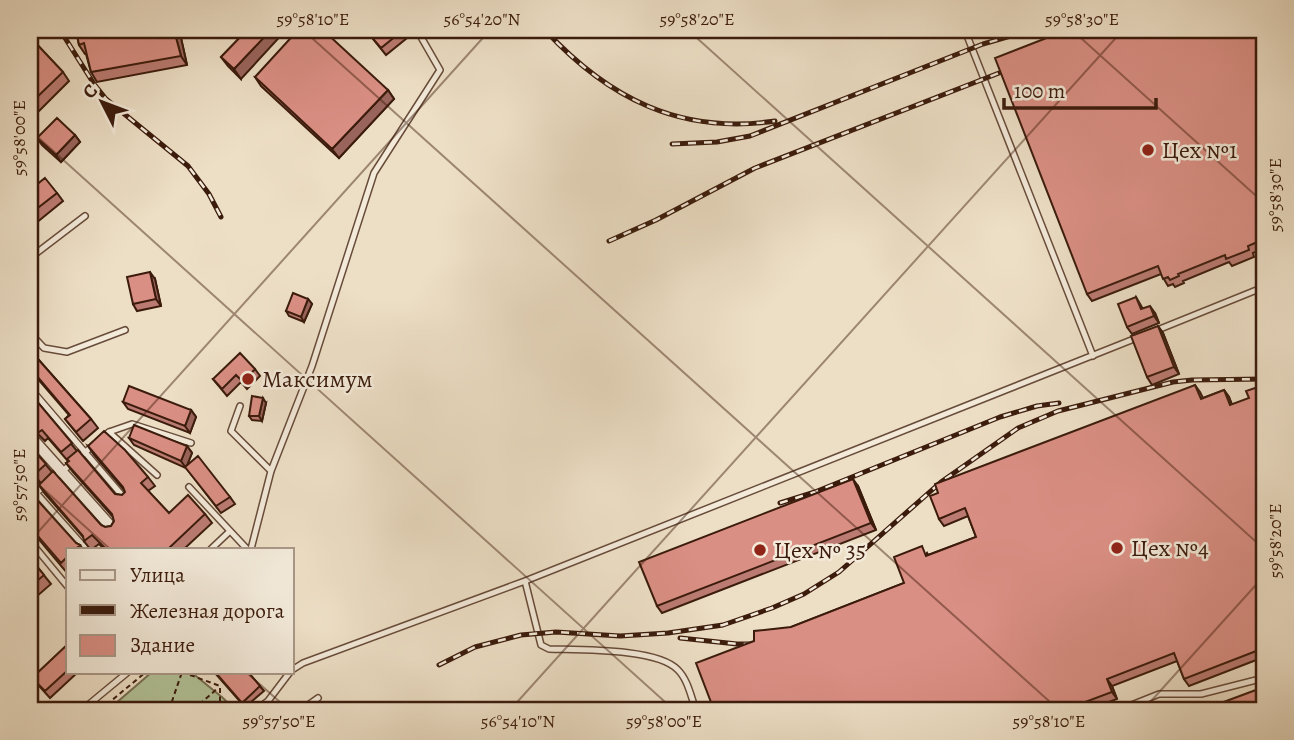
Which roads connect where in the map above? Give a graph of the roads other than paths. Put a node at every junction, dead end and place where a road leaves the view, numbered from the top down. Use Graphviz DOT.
graph roads {
  1 [pos="417,30"];
  2 [pos="973,30"];
  3 [pos="965,31"];
  4 [pos="85,216"];
  5 [pos="30,258"];
  6 [pos="1264,287"];
  7 [pos="125,330"];
  8 [pos="1154,331"];
  9 [pos="30,333"];
  10 [pos="1142,336"];
  11 [pos="1093,356"];
  12 [pos="30,388"];
  13 [pos="240,406"];
  14 [pos="109,432"];
  15 [pos="30,436"];
  16 [pos="191,443"];
  17 [pos="86,452"];
  18 [pos="271,471"];
  19 [pos="60,472"];
  20 [pos="157,475"];
  21 [pos="30,486"];
  22 [pos="189,487"];
  23 [pos="36,493"];
  24 [pos="30,498"];
  25 [pos="126,500"];
  26 [pos="113,529"];
  27 [pos="229,532"];
  28 [pos="30,541"];
  29 [pos="85,548"];
  30 [pos="212,548"];
  31 [pos="248,548"];
  32 [pos="249,548"];
  33 [pos="524,581"];
  34 [pos="66,585"];
  35 [pos="294,669"];
  36 [pos="126,674"];
  37 [pos="289,674"];
  38 [pos="1264,678"];
  39 [pos="318,698"];
  40 [pos="82,710"];
  41 [pos="256,710"];
  42 [pos="301,710"];
  43 [pos="696,710"];
  44 [pos="1119,710"];
  1 -- 18 [label="lane"];
  2 -- 3 [label="lane"];
  3 -- 11 [label="lane"];
  4 -- 5 [label="lane"];
  6 -- 8 [label="lane"];
  7 -- 9 [label="lane"];
  10 -- 11 [label="lane"];
  11 -- 33 [label="lane"];
  12 -- 17 [label="lane"];
  13 -- 18 [label="lane"];
  14 -- 16 [label="lane"];
  14 -- 17 [label="lane"];
  14 -- 20 [label="lane"];
  15 -- 19 [label="street"];
  17 -- 19 [label="lane"];
  17 -- 25 [label="lane"];
  18 -- 32 [label="lane"];
  19 -- 23 [label="lane"];
  19 -- 26 [label="street"];
  21 -- 23 [label="lane"];
  22 -- 27 [label="lane"];
  23 -- 24 [label="lane"];
  23 -- 29 [label="lane"];
  27 -- 30 [label="lane"];
  27 -- 31 [label="lane"];
  28 -- 34 [label="lane"];
  33 -- 35 [label="lane"];
  33 -- 43 [label="lane"];
  36 -- 40 [label="lane"];
  37 -- 41 [label="lane"];
  38 -- 44 [label="lane"];
  39 -- 42 [label="lane"];
}
